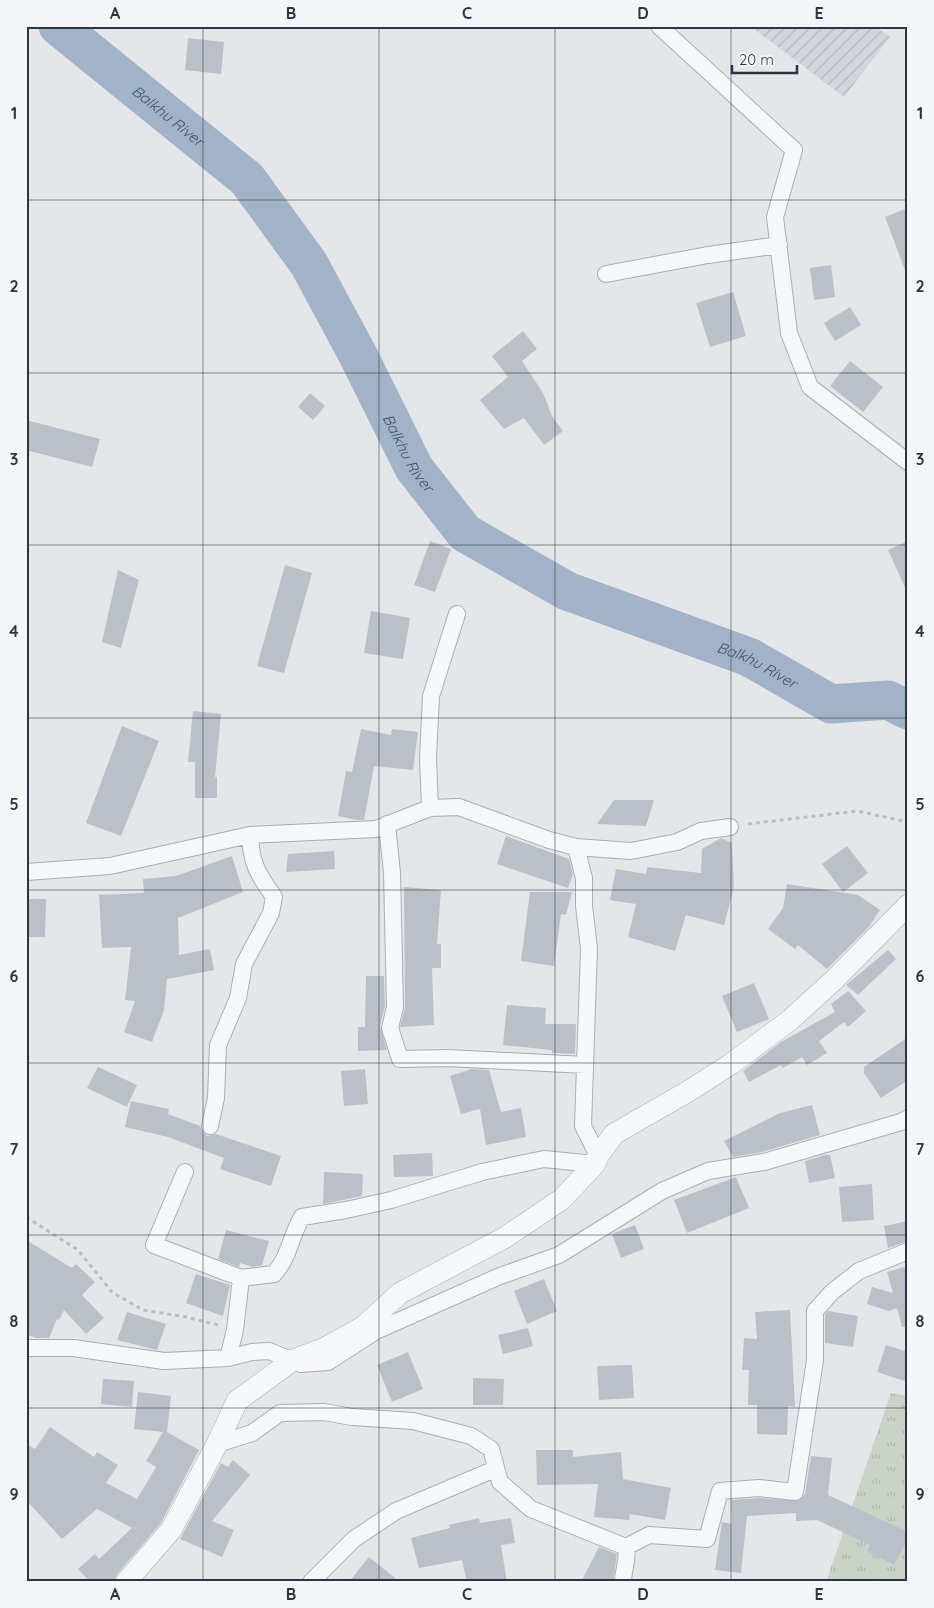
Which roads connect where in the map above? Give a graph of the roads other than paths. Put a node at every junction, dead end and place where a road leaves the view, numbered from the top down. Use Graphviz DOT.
graph roads {
  1 [pos="659,26"];
  2 [pos="779,245"];
  3 [pos="606,274"];
  4 [pos="908,462"];
  5 [pos="457,614"];
  6 [pos="430,808"];
  7 [pos="387,824"];
  8 [pos="730,826"];
  9 [pos="250,834"];
  10 [pos="576,847"];
  11 [pos="26,872"];
  12 [pos="908,906"];
  13 [pos="585,1064"];
  14 [pos="908,1118"];
  15 [pos="210,1126"];
  16 [pos="596,1160"];
  17 [pos="186,1172"];
  18 [pos="908,1251"];
  19 [pos="241,1278"];
  20 [pos="26,1348"];
  21 [pos="228,1358"];
  22 [pos="293,1360"];
  23 [pos="217,1444"];
  24 [pos="495,1469"];
  25 [pos="626,1547"];
  26 [pos="126,1582"];
  27 [pos="311,1582"];
  28 [pos="623,1582"];
  1 -- 2 [label="street"];
  2 -- 3 [label="street"];
  2 -- 4 [label="street"];
  5 -- 6 [label="street"];
  6 -- 7 [label="street"];
  6 -- 10 [label="street"];
  7 -- 9 [label="street"];
  7 -- 13 [label="street"];
  8 -- 10 [label="street"];
  9 -- 11 [label="street"];
  9 -- 15 [label="street"];
  10 -- 13 [label="street"];
  12 -- 16 [label="street"];
  13 -- 16 [label="street"];
  14 -- 22 [label="street"];
  16 -- 19 [label="street"];
  16 -- 22 [label="street"];
  17 -- 19 [label="street"];
  18 -- 25 [label="street"];
  19 -- 21 [label="street"];
  20 -- 21 [label="street"];
  21 -- 22 [label="street"];
  22 -- 23 [label="street"];
  23 -- 24 [label="street"];
  23 -- 26 [label="street"];
  24 -- 25 [label="street"];
  24 -- 27 [label="street"];
  25 -- 28 [label="street"];
}
